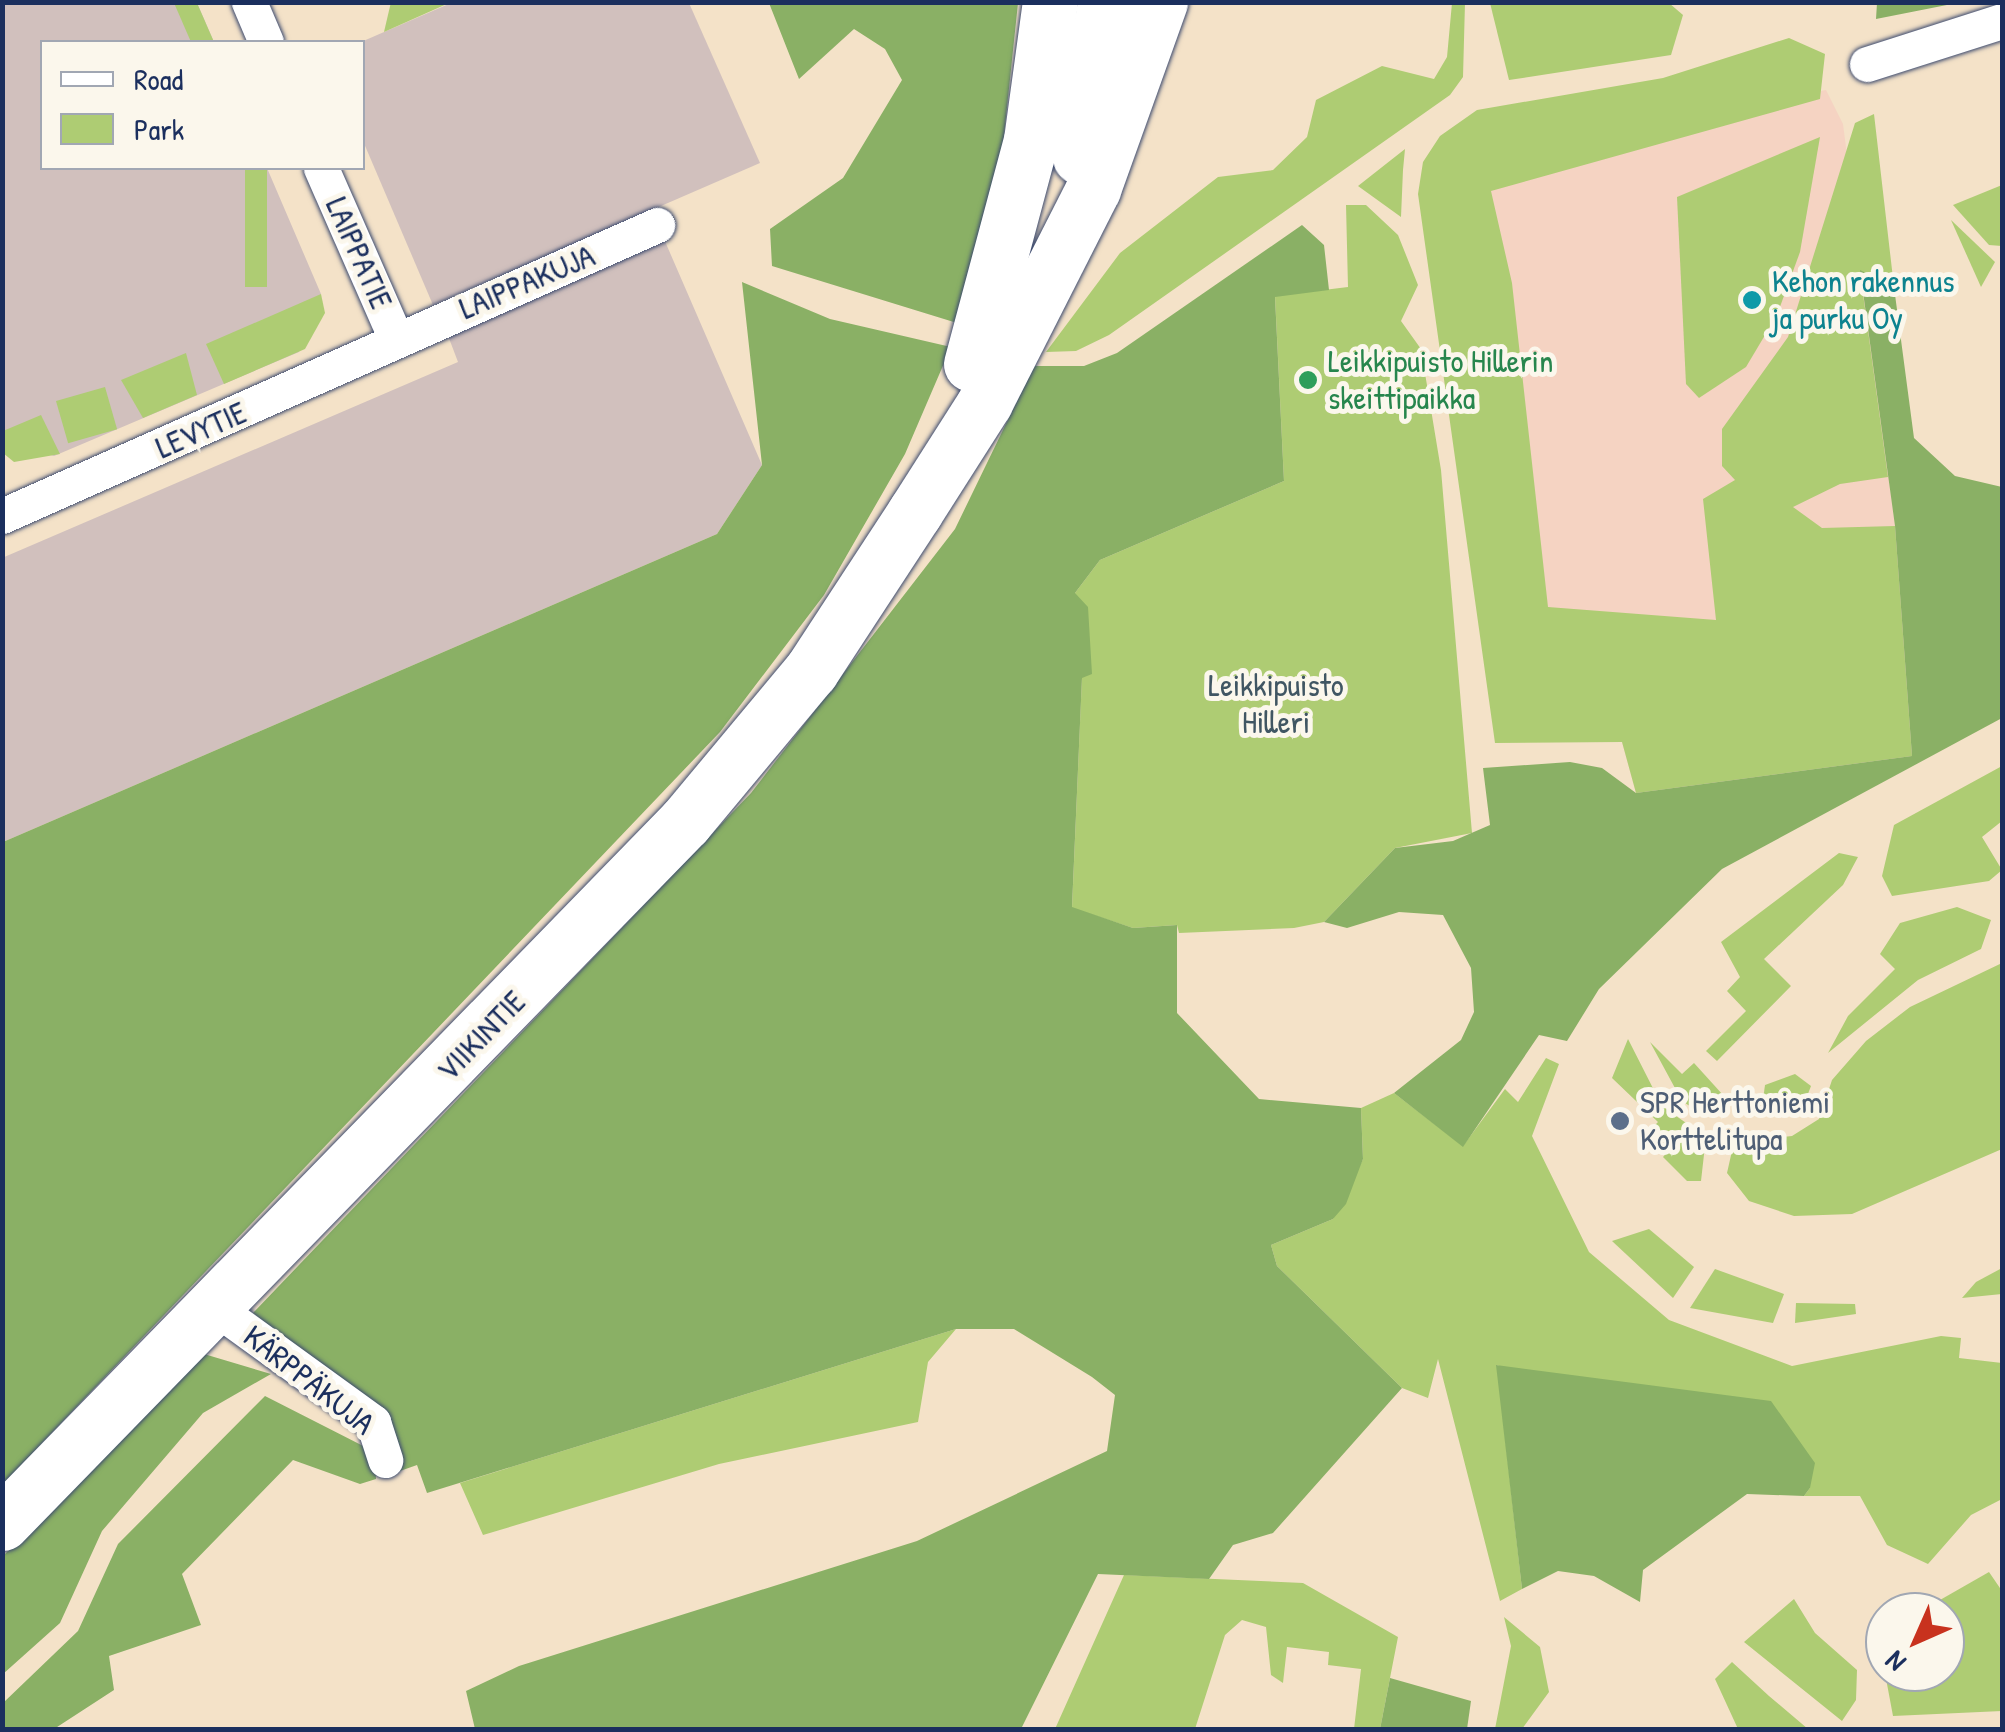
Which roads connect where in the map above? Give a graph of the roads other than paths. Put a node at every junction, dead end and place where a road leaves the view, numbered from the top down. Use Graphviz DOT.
graph roads {
  1 [pos="249,2"];
  2 [pos="1050,2"];
  3 [pos="1105,2"];
  4 [pos="1160,2"];
  5 [pos="2002,21"];
  6 [pos="265,40"];
  7 [pos="1867,64"];
  8 [pos="322,170"];
  9 [pos="658,226"];
  10 [pos="1042,289"];
  11 [pos="396,339"];
  12 [pos="916,512"];
  13 [pos="2,516"];
  14 [pos="217,1309"];
  15 [pos="386,1460"];
  16 [pos="2,1524"];
  1 -- 6 [label="street"];
  2 -- 12 [label="main road"];
  3 -- 10 [label="main road"];
  4 -- 10 [label="main road"];
  5 -- 7 [label="street"];
  8 -- 11 [label="street, LAIPPATIE"];
  9 -- 11 [label="street, LAIPPAKUJA"];
  10 -- 12 [label="main road"];
  11 -- 13 [label="street, LEVYTIE"];
  12 -- 14 [label="main road, VIIKINTIE"];
  14 -- 15 [label="street, KÄRPPÄKUJA"];
  14 -- 16 [label="main road, VIIKINTIE"];
}
